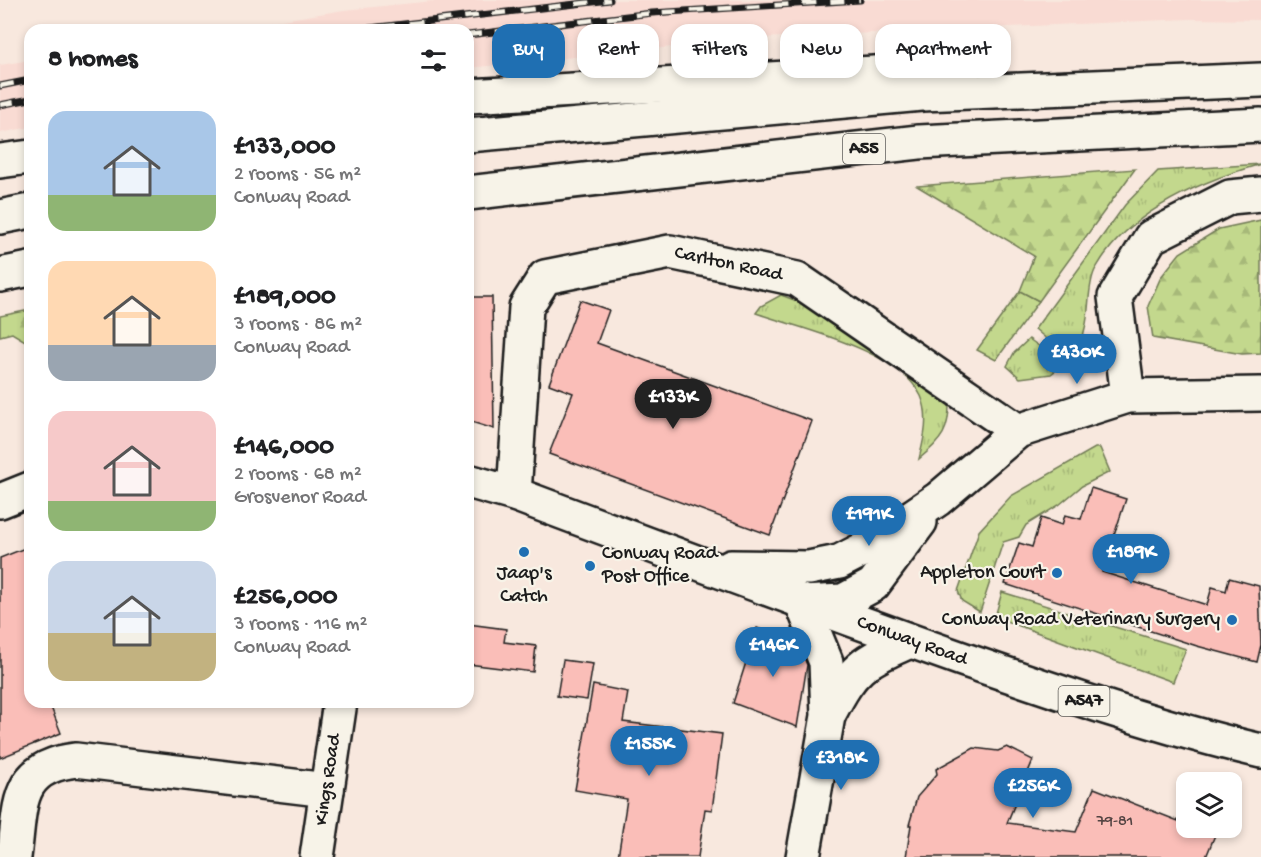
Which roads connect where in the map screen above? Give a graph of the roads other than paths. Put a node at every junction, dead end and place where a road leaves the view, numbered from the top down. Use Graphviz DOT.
graph roads {
  1 [pos="1261,73"];
  2 [pos="1261,80"];
  3 [pos="474,96"];
  4 [pos="1261,125"];
  5 [pos="474,134"];
  6 [pos="24,157"];
  7 [pos="0,161"];
  8 [pos="474,192"];
  9 [pos="1261,194"];
  10 [pos="24,213"];
  11 [pos="0,217"];
  12 [pos="24,270"];
  13 [pos="0,275"];
  14 [pos="1261,394"];
  15 [pos="1128,396"];
  16 [pos="1018,431"];
  17 [pos="474,483"];
  18 [pos="24,491"];
  19 [pos="514,494"];
  20 [pos="938,499"];
  21 [pos="0,501"];
  22 [pos="708,567"];
  23 [pos="802,603"];
  24 [pos="910,641"];
  25 [pos="339,708"];
  26 [pos="828,716"];
  27 [pos="1261,751"];
  28 [pos="327,790"];
  29 [pos="11,802"];
  30 [pos="14,857"];
  31 [pos="317,857"];
  32 [pos="803,857"];
  1 -- 3 [label="main road"];
  2 -- 5 [label="main road"];
  4 -- 8 [label="main road, A55"];
  6 -- 7 [label="main road"];
  9 -- 15 [label="main road"];
  10 -- 11 [label="main road"];
  12 -- 13 [label="main road"];
  14 -- 15 [label="main road"];
  15 -- 16 [label="main road"];
  16 -- 19 [label="main road, Carlton Road"];
  16 -- 20 [label="main road"];
  17 -- 19 [label="main road, Conway Road / A547"];
  18 -- 21 [label="main road"];
  19 -- 22 [label="main road, Conway Road / A547"];
  20 -- 22 [label="main road"];
  20 -- 23 [label="main road"];
  22 -- 23 [label="main road, Conway Road / A547"];
  23 -- 24 [label="main road, Conway Road / A547"];
  23 -- 26 [label="main road"];
  24 -- 26 [label="main road"];
  24 -- 27 [label="main road, Conway Road / A547"];
  25 -- 28 [label="main road, Kings Road"];
  26 -- 32 [label="main road"];
  28 -- 29 [label="main road"];
  28 -- 31 [label="main road, Kings Road"];
  29 -- 30 [label="main road"];
}
